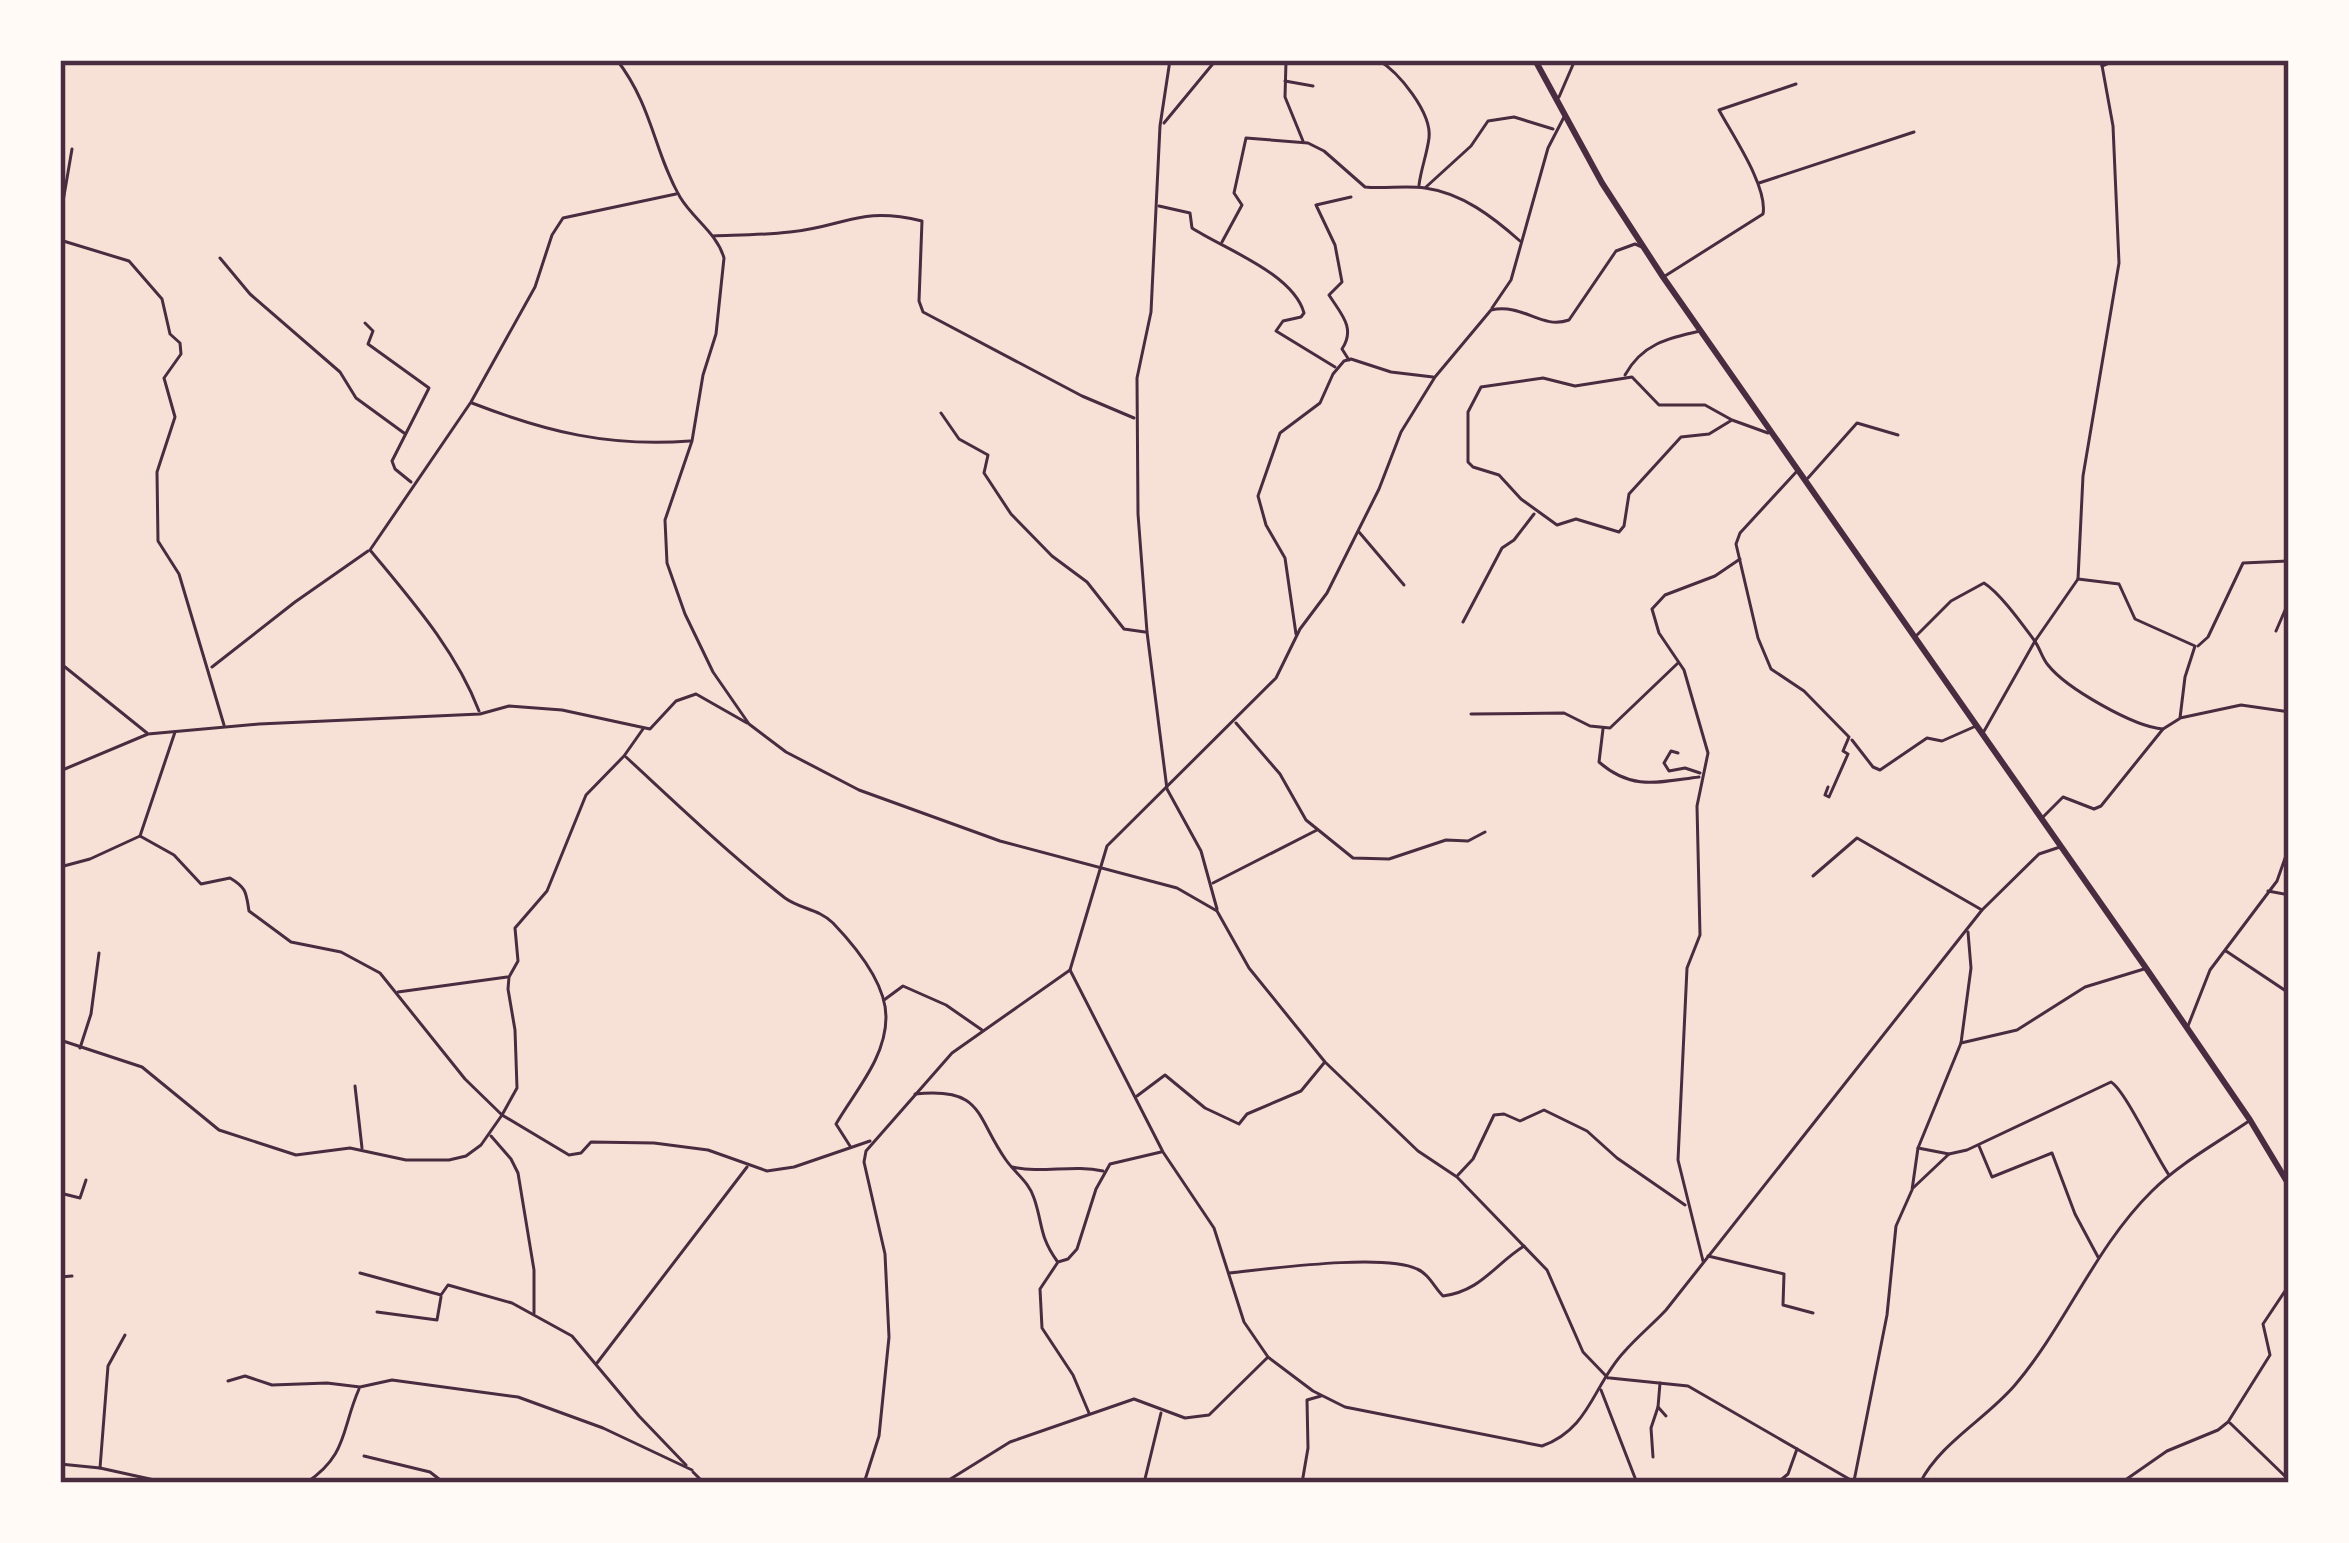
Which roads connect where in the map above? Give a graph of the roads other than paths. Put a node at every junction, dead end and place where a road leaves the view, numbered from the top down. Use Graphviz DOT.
graph roads {
  1 [pos="617,60"];
  2 [pos="1170,60"];
  3 [pos="1216,60"];
  4 [pos="1378,60"];
  5 [pos="1535,60"];
  6 [pos="1575,60"];
  7 [pos="2116,60"];
  8 [pos="1286,61"];
  9 [pos="2102,63"];
  10 [pos="1284,80"];
  11 [pos="1796,84"];
  12 [pos="1313,86"];
  13 [pos="1557,101"];
  14 [pos="1564,117"];
  15 [pos="1160,126"];
  16 [pos="1556,130"];
  17 [pos="1914,131"];
  18 [pos="1304,142"];
  19 [pos="71,149"];
  20 [pos="1757,184"];
  21 [pos="1422,188"];
  22 [pos="678,194"];
  23 [pos="1351,197"];
  24 [pos="1158,206"];
  25 [pos="60,219"];
  26 [pos="713,236"];
  27 [pos="60,240"];
  28 [pos="1520,241"];
  29 [pos="1222,242"];
  30 [pos="1643,248"];
  31 [pos="220,258"];
  32 [pos="1663,277"];
  33 [pos="1491,310"];
  34 [pos="365,323"];
  35 [pos="1700,331"];
  36 [pos="1348,360"];
  37 [pos="1337,368"];
  38 [pos="1435,377"];
  39 [pos="1624,377"];
  40 [pos="471,402"];
  41 [pos="941,413"];
  42 [pos="1136,419"];
  43 [pos="1732,420"];
  44 [pos="404,433"];
  45 [pos="1898,435"];
  46 [pos="1775,436"];
  47 [pos="692,441"];
  48 [pos="1799,469"];
  49 [pos="1807,479"];
  50 [pos="412,483"];
  51 [pos="1536,511"];
  52 [pos="1358,530"];
  53 [pos="370,550"];
  54 [pos="1740,559"];
  55 [pos="2289,561"];
  56 [pos="2078,579"];
  57 [pos="1404,585"];
  58 [pos="2289,601"];
  59 [pos="1463,622"];
  60 [pos="2276,631"];
  61 [pos="1147,632"];
  62 [pos="1296,636"];
  63 [pos="1916,636"];
  64 [pos="2035,640"];
  65 [pos="2196,647"];
  66 [pos="1679,662"];
  67 [pos="60,663"];
  68 [pos="210,669"];
  69 [pos="2289,712"];
  70 [pos="480,713"];
  71 [pos="1471,714"];
  72 [pos="2180,718"];
  73 [pos="1235,722"];
  74 [pos="749,724"];
  75 [pos="224,727"];
  76 [pos="643,729"];
  77 [pos="1603,729"];
  78 [pos="1980,729"];
  79 [pos="2163,729"];
  80 [pos="175,732"];
  81 [pos="148,734"];
  82 [pos="1849,737"];
  83 [pos="1678,753"];
  84 [pos="624,756"];
  85 [pos="60,771"];
  86 [pos="1701,775"];
  87 [pos="1828,787"];
  88 [pos="1167,789"];
  89 [pos="2042,819"];
  90 [pos="1317,830"];
  91 [pos="1485,832"];
  92 [pos="140,836"];
  93 [pos="2062,847"];
  94 [pos="2289,847"];
  95 [pos="60,867"];
  96 [pos="1099,867"];
  97 [pos="1813,876"];
  98 [pos="1212,884"];
  99 [pos="2268,891"];
  100 [pos="2289,895"];
  101 [pos="1982,910"];
  102 [pos="1217,911"];
  103 [pos="1967,931"];
  104 [pos="2224,949"];
  105 [pos="99,952"];
  106 [pos="2146,968"];
  107 [pos="1070,970"];
  108 [pos="509,977"];
  109 [pos="396,992"];
  110 [pos="2289,993"];
  111 [pos="884,1000"];
  112 [pos="2187,1028"];
  113 [pos="983,1031"];
  114 [pos="61,1040"];
  115 [pos="1961,1043"];
  116 [pos="79,1049"];
  117 [pos="60,1058"];
  118 [pos="1325,1062"];
  119 [pos="356,1086"];
  120 [pos="914,1094"];
  121 [pos="1137,1096"];
  122 [pos="502,1115"];
  123 [pos="2250,1120"];
  124 [pos="490,1135"];
  125 [pos="872,1140"];
  126 [pos="1978,1145"];
  127 [pos="850,1147"];
  128 [pos="1918,1148"];
  129 [pos="362,1150"];
  130 [pos="1163,1152"];
  131 [pos="1949,1154"];
  132 [pos="748,1166"];
  133 [pos="1011,1167"];
  134 [pos="1105,1172"];
  135 [pos="2170,1176"];
  136 [pos="1457,1177"];
  137 [pos="86,1180"];
  138 [pos="2289,1185"];
  139 [pos="1912,1190"];
  140 [pos="60,1193"];
  141 [pos="1687,1206"];
  142 [pos="1526,1245"];
  143 [pos="1708,1256"];
  144 [pos="2099,1259"];
  145 [pos="1058,1262"];
  146 [pos="1703,1262"];
  147 [pos="360,1273"];
  148 [pos="1229,1273"];
  149 [pos="72,1276"];
  150 [pos="60,1277"];
  151 [pos="2289,1285"];
  152 [pos="441,1295"];
  153 [pos="377,1312"];
  154 [pos="533,1312"];
  155 [pos="1813,1313"];
  156 [pos="124,1335"];
  157 [pos="1268,1357"];
  158 [pos="597,1363"];
  159 [pos="1608,1378"];
  160 [pos="228,1381"];
  161 [pos="1660,1381"];
  162 [pos="360,1387"];
  163 [pos="1601,1390"];
  164 [pos="1321,1396"];
  165 [pos="1658,1407"];
  166 [pos="1162,1411"];
  167 [pos="1090,1414"];
  168 [pos="1666,1416"];
  169 [pos="2228,1422"];
  170 [pos="1797,1447"];
  171 [pos="364,1456"];
  172 [pos="1653,1457"];
  173 [pos="60,1464"];
  174 [pos="100,1468"];
  175 [pos="692,1470"];
  176 [pos="2289,1480"];
  177 [pos="1855,1482"];
  178 [pos="168,1483"];
  179 [pos="306,1483"];
  180 [pos="437,1483"];
  181 [pos="704,1483"];
  182 [pos="864,1483"];
  183 [pos="944,1483"];
  184 [pos="1144,1483"];
  185 [pos="1303,1483"];
  186 [pos="1637,1483"];
  187 [pos="1777,1483"];
  188 [pos="1920,1483"];
  189 [pos="2121,1483"];
  1 -- 22 [label="street"];
  2 -- 15 [label="street"];
  3 -- 15 [label="street"];
  4 -- 21 [label="street"];
  5 -- 13 [label="main road"];
  6 -- 13 [label="street"];
  7 -- 9 [label="street"];
  8 -- 10 [label="street"];
  9 -- 56 [label="street"];
  10 -- 12 [label="street"];
  10 -- 18 [label="street"];
  11 -- 20 [label="street"];
  13 -- 14 [label="main road"];
  14 -- 16 [label="street"];
  14 -- 30 [label="main road"];
  15 -- 24 [label="street"];
  16 -- 21 [label="street"];
  16 -- 28 [label="street"];
  17 -- 20 [label="street"];
  18 -- 21 [label="street"];
  18 -- 29 [label="street"];
  19 -- 25 [label="street"];
  20 -- 32 [label="street"];
  21 -- 28 [label="street"];
  22 -- 26 [label="street"];
  22 -- 40 [label="street"];
  23 -- 36 [label="street"];
  24 -- 29 [label="street"];
  24 -- 42 [label="street"];
  26 -- 42 [label="street"];
  26 -- 47 [label="street"];
  27 -- 68 [label="street"];
  28 -- 33 [label="street"];
  29 -- 37 [label="street"];
  30 -- 32 [label="main road"];
  30 -- 33 [label="street"];
  31 -- 44 [label="street"];
  32 -- 35 [label="main road"];
  33 -- 38 [label="street"];
  34 -- 44 [label="street"];
  35 -- 39 [label="street"];
  35 -- 46 [label="main road"];
  36 -- 37 [label="street"];
  36 -- 38 [label="street"];
  37 -- 62 [label="street"];
  38 -- 52 [label="street"];
  39 -- 43 [label="street"];
  39 -- 51 [label="street"];
  40 -- 47 [label="street"];
  40 -- 50 [label="street"];
  41 -- 61 [label="street"];
  42 -- 61 [label="street"];
  43 -- 46 [label="street"];
  43 -- 51 [label="street"];
  44 -- 50 [label="street"];
  45 -- 49 [label="street"];
  46 -- 48 [label="main road"];
  47 -- 74 [label="street"];
  48 -- 49 [label="main road"];
  48 -- 54 [label="street"];
  49 -- 63 [label="main road"];
  50 -- 53 [label="street"];
  51 -- 59 [label="street"];
  52 -- 57 [label="street"];
  52 -- 62 [label="street"];
  53 -- 68 [label="street"];
  53 -- 70 [label="street"];
  54 -- 66 [label="street"];
  54 -- 82 [label="street"];
  55 -- 65 [label="street"];
  56 -- 64 [label="street"];
  56 -- 65 [label="street"];
  58 -- 60 [label="street"];
  61 -- 88 [label="street"];
  62 -- 73 [label="street"];
  63 -- 64 [label="street"];
  63 -- 78 [label="main road"];
  64 -- 78 [label="street"];
  64 -- 79 [label="street"];
  65 -- 72 [label="street"];
  66 -- 77 [label="street"];
  66 -- 86 [label="street"];
  67 -- 81 [label="street"];
  68 -- 75 [label="street"];
  69 -- 72 [label="street"];
  70 -- 75 [label="street"];
  70 -- 76 [label="street"];
  71 -- 77 [label="street"];
  72 -- 79 [label="street"];
  73 -- 88 [label="street"];
  73 -- 90 [label="street"];
  74 -- 76 [label="street"];
  74 -- 96 [label="street"];
  75 -- 80 [label="street"];
  76 -- 84 [label="street"];
  77 -- 86 [label="street"];
  78 -- 82 [label="street"];
  78 -- 89 [label="main road"];
  79 -- 89 [label="street"];
  80 -- 81 [label="street"];
  80 -- 92 [label="street"];
  81 -- 85 [label="street"];
  82 -- 87 [label="street"];
  83 -- 86 [label="street"];
  84 -- 108 [label="street"];
  84 -- 111 [label="street"];
  86 -- 141 [label="street"];
  88 -- 96 [label="street"];
  88 -- 98 [label="street"];
  89 -- 93 [label="main road"];
  90 -- 91 [label="street"];
  90 -- 98 [label="street"];
  92 -- 95 [label="street"];
  92 -- 109 [label="street"];
  93 -- 101 [label="street"];
  93 -- 106 [label="main road"];
  94 -- 99 [label="street"];
  96 -- 102 [label="street"];
  96 -- 107 [label="street"];
  97 -- 101 [label="street"];
  98 -- 102 [label="street"];
  99 -- 100 [label="street"];
  99 -- 104 [label="street"];
  101 -- 103 [label="street"];
  102 -- 118 [label="street"];
  103 -- 115 [label="street"];
  103 -- 143 [label="street"];
  104 -- 110 [label="street"];
  104 -- 112 [label="street"];
  105 -- 116 [label="street"];
  106 -- 112 [label="main road"];
  106 -- 115 [label="street"];
  107 -- 113 [label="street"];
  107 -- 121 [label="street"];
  108 -- 109 [label="street"];
  108 -- 122 [label="street"];
  109 -- 122 [label="street"];
  111 -- 113 [label="street"];
  111 -- 127 [label="street"];
  112 -- 123 [label="main road"];
  113 -- 120 [label="street"];
  114 -- 116 [label="street"];
  114 -- 117 [label="street"];
  115 -- 128 [label="street"];
  116 -- 129 [label="street"];
  118 -- 121 [label="street"];
  118 -- 136 [label="street"];
  119 -- 129 [label="street"];
  120 -- 125 [label="street"];
  120 -- 133 [label="street"];
  121 -- 130 [label="street"];
  122 -- 124 [label="street"];
  122 -- 132 [label="street"];
  123 -- 135 [label="street"];
  123 -- 138 [label="main road"];
  124 -- 129 [label="street"];
  124 -- 154 [label="street"];
  125 -- 127 [label="street"];
  125 -- 182 [label="street"];
  126 -- 131 [label="street"];
  126 -- 135 [label="street"];
  126 -- 144 [label="street"];
  127 -- 132 [label="street"];
  128 -- 131 [label="street"];
  128 -- 139 [label="street"];
  130 -- 134 [label="street"];
  130 -- 148 [label="street"];
  131 -- 139 [label="street"];
  132 -- 158 [label="street"];
  133 -- 134 [label="street"];
  133 -- 145 [label="street"];
  134 -- 145 [label="street"];
  135 -- 144 [label="street"];
  136 -- 141 [label="street"];
  136 -- 142 [label="street"];
  137 -- 140 [label="street"];
  139 -- 177 [label="street"];
  141 -- 146 [label="street"];
  142 -- 148 [label="street"];
  142 -- 159 [label="street"];
  143 -- 146 [label="street"];
  143 -- 155 [label="street"];
  144 -- 188 [label="street"];
  145 -- 167 [label="street"];
  146 -- 159 [label="street"];
  147 -- 152 [label="street"];
  148 -- 157 [label="street"];
  149 -- 150 [label="street"];
  151 -- 169 [label="street"];
  152 -- 153 [label="street"];
  152 -- 154 [label="street"];
  154 -- 158 [label="street"];
  156 -- 174 [label="street"];
  157 -- 164 [label="street"];
  157 -- 166 [label="street"];
  158 -- 175 [label="street"];
  159 -- 161 [label="street"];
  159 -- 163 [label="street"];
  160 -- 162 [label="street"];
  161 -- 165 [label="street"];
  161 -- 170 [label="street"];
  162 -- 175 [label="street"];
  162 -- 179 [label="street"];
  163 -- 164 [label="street"];
  163 -- 186 [label="street"];
  164 -- 185 [label="street"];
  165 -- 168 [label="street"];
  165 -- 172 [label="street"];
  166 -- 167 [label="street"];
  166 -- 184 [label="street"];
  167 -- 183 [label="street"];
  169 -- 176 [label="street"];
  169 -- 189 [label="street"];
  170 -- 177 [label="street"];
  170 -- 187 [label="street"];
  171 -- 180 [label="street"];
  173 -- 174 [label="street"];
  174 -- 178 [label="street"];
  175 -- 181 [label="street"];
}
